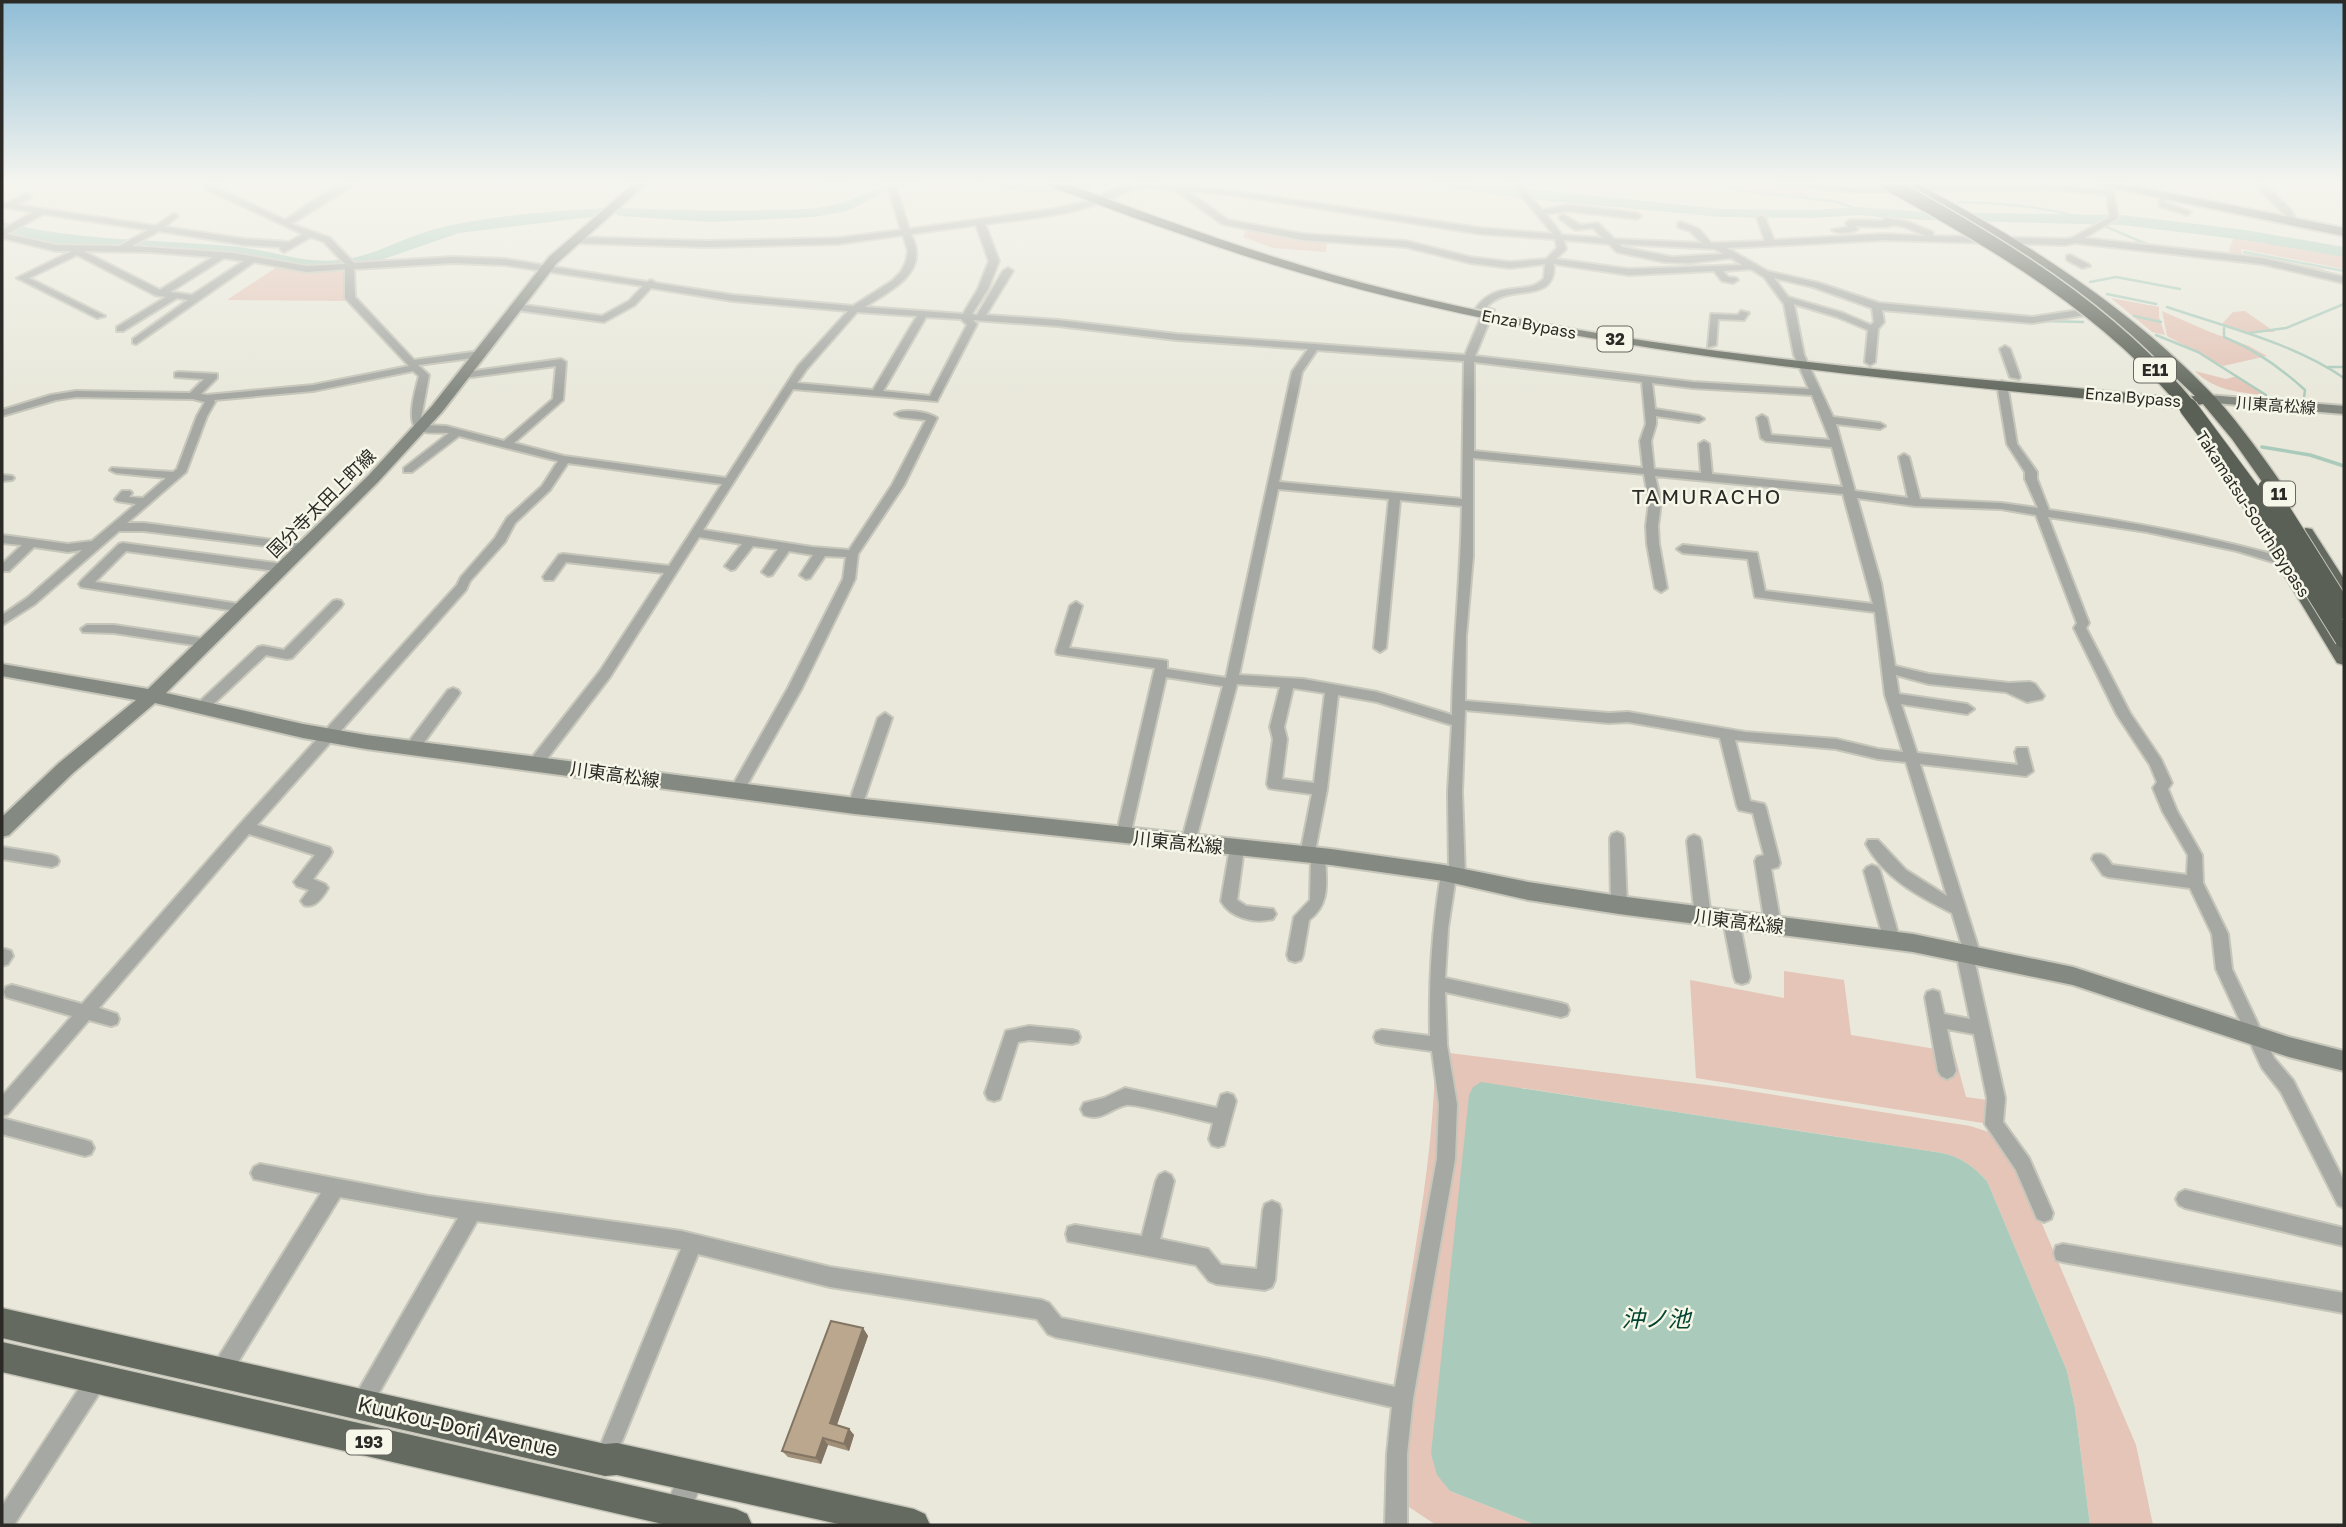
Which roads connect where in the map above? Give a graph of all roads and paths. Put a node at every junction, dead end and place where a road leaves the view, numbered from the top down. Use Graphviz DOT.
graph roads {
  1 [pos="75,253"];
  2 [pos="84,253"];
  3 [pos="204,253"];
  4 [pos="274,253"];
  5 [pos="339,253"];
  6 [pos="561,253"];
  7 [pos="912,253"];
  8 [pos="991,253"];
  9 [pos="1257,253"];
  10 [pos="1447,253"];
  11 [pos="1557,253"];
  12 [pos="1648,253"];
  13 [pos="1728,253"];
  14 [pos="2003,253"];
  15 [pos="2009,253"];
  16 [pos="2023,253"];
  17 [pos="2032,253"];
  18 [pos="2168,253"];
  19 [pos="222,255"];
  20 [pos="1732,255"];
  21 [pos="265,258"];
  22 [pos="2070,258"];
  23 [pos="1549,261"];
  24 [pos="350,265"];
  25 [pos="2085,266"];
  26 [pos="546,268"];
  27 [pos="1716,268"];
  28 [pos="1008,271"];
  29 [pos="1761,271"];
  30 [pos="1733,280"];
  31 [pos="2344,280"];
  32 [pos="651,284"];
  33 [pos="162,293"];
  34 [pos="177,295"];
  35 [pos="193,298"];
  36 [pos="1786,299"];
  37 [pos="1877,306"];
  38 [pos="517,307"];
  39 [pos="855,309"];
  40 [pos="1485,311"];
  41 [pos="2086,312"];
  42 [pos="1744,313"];
  43 [pos="923,314"];
  44 [pos="100,316"];
  45 [pos="965,318"];
  46 [pos="980,318"];
  47 [pos="120,329"];
  48 [pos="1873,329"];
  49 [pos="136,341"];
  50 [pos="1711,345"];
  51 [pos="1315,346"];
  52 [pos="2006,349"];
  53 [pos="480,354"];
  54 [pos="1469,358"];
  55 [pos="1800,359"];
  56 [pos="1870,362"];
  57 [pos="414,366"];
  58 [pos="464,374"];
  59 [pos="179,375"];
  60 [pos="1647,379"];
  61 [pos="2009,381"];
  62 [pos="1693,385"];
  63 [pos="792,386"];
  64 [pos="1816,392"];
  65 [pos="876,394"];
  66 [pos="193,396"];
  67 [pos="1693,397"];
  68 [pos="207,398"];
  69 [pos="2174,398"];
  70 [pos="2208,399"];
  71 [pos="2344,410"];
  72 [pos="1651,412"];
  73 [pos="2,413"];
  74 [pos="900,414"];
  75 [pos="1762,418"];
  76 [pos="1699,419"];
  77 [pos="1830,420"];
  78 [pos="1880,426"];
  79 [pos="421,428"];
  80 [pos="457,432"];
  81 [pos="507,444"];
  82 [pos="1704,444"];
  83 [pos="1836,444"];
  84 [pos="1468,454"];
  85 [pos="1904,457"];
  86 [pos="564,458"];
  87 [pos="1647,469"];
  88 [pos="116,470"];
  89 [pos="408,470"];
  90 [pos="176,476"];
  91 [pos="1707,477"];
  92 [pos="730,482"];
  93 [pos="1273,485"];
  94 [pos="126,493"];
  95 [pos="1848,493"];
  96 [pos="1395,496"];
  97 [pos="145,502"];
  98 [pos="1467,503"];
  99 [pos="1915,503"];
  100 [pos="2043,512"];
  101 [pos="116,527"];
  102 [pos="697,533"];
  103 [pos="2,539"];
  104 [pos="750,541"];
  105 [pos="30,544"];
  106 [pos="94,545"];
  107 [pos="786,547"];
  108 [pos="304,548"];
  109 [pos="1683,550"];
  110 [pos="821,552"];
  111 [pos="852,554"];
  112 [pos="2285,562"];
  113 [pos="732,566"];
  114 [pos="5,568"];
  115 [pos="283,568"];
  116 [pos="673,570"];
  117 [pos="768,572"];
  118 [pos="806,575"];
  119 [pos="549,576"];
  120 [pos="2341,585"];
  121 [pos="1661,587"];
  122 [pos="337,604"];
  123 [pos="1076,606"];
  124 [pos="242,608"];
  125 [pos="1880,608"];
  126 [pos="2344,610"];
  127 [pos="2,621"];
  128 [pos="87,629"];
  129 [pos="2344,639"];
  130 [pos="207,643"];
  131 [pos="1380,648"];
  132 [pos="2344,658"];
  133 [pos="1889,669"];
  134 [pos="2,670"];
  135 [pos="1160,672"];
  136 [pos="1231,681"];
  137 [pos="1289,683"];
  138 [pos="2009,688"];
  139 [pos="1332,689"];
  140 [pos="453,693"];
  141 [pos="152,696"];
  142 [pos="1893,698"];
  143 [pos="1459,705"];
  144 [pos="201,708"];
  145 [pos="1966,709"];
  146 [pos="885,718"];
  147 [pos="1459,722"];
  148 [pos="1726,733"];
  149 [pos="328,735"];
  150 [pos="412,748"];
  151 [pos="2022,752"];
  152 [pos="1911,757"];
  153 [pos="535,764"];
  154 [pos="1320,789"];
  155 [pos="737,790"];
  156 [pos="855,806"];
  157 [pos="246,827"];
  158 [pos="2,829"];
  159 [pos="1123,836"];
  160 [pos="1617,838"];
  161 [pos="1694,841"];
  162 [pos="1188,843"];
  163 [pos="1873,844"];
  164 [pos="1237,848"];
  165 [pos="2,853"];
  166 [pos="1313,855"];
  167 [pos="2099,859"];
  168 [pos="52,862"];
  169 [pos="1872,871"];
  170 [pos="1453,875"];
  171 [pos="2195,884"];
  172 [pos="309,901"];
  173 [pos="1619,905"];
  174 [pos="1959,909"];
  175 [pos="1268,915"];
  176 [pos="1703,917"];
  177 [pos="1731,920"];
  178 [pos="1773,925"];
  179 [pos="1892,940"];
  180 [pos="1968,953"];
  181 [pos="1295,955"];
  182 [pos="1742,977"];
  183 [pos="1437,983"];
  184 [pos="12,992"];
  185 [pos="1933,997"];
  186 [pos="1561,1010"];
  187 [pos="87,1011"];
  188 [pos="111,1018"];
  189 [pos="1938,1020"];
  190 [pos="1982,1028"];
  191 [pos="2256,1036"];
  192 [pos="1072,1037"];
  193 [pos="1382,1037"];
  194 [pos="1439,1045"];
  195 [pos="2344,1061"];
  196 [pos="1947,1071"];
  197 [pos="994,1093"];
  198 [pos="2,1108"];
  199 [pos="1090,1109"];
  200 [pos="2,1126"];
  201 [pos="1218,1139"];
  202 [pos="85,1148"];
  203 [pos="260,1173"];
  204 [pos="1165,1181"];
  205 [pos="335,1188"];
  206 [pos="2185,1199"];
  207 [pos="2344,1199"];
  208 [pos="473,1210"];
  209 [pos="1272,1210"];
  210 [pos="2044,1213"];
  211 [pos="1075,1234"];
  212 [pos="2344,1237"];
  213 [pos="693,1243"];
  214 [pos="1149,1247"];
  215 [pos="2063,1253"];
  216 [pos="2344,1303"];
  217 [pos="2,1323"];
  218 [pos="2,1357"];
  219 [pos="220,1373"];
  220 [pos="97,1379"];
  221 [pos="1403,1399"];
  222 [pos="361,1405"];
  223 [pos="605,1460"];
  224 [pos="692,1476"];
  225 [pos="673,1518"];
  226 [pos="3,1524"];
  227 [pos="736,1525"];
  228 [pos="914,1525"];
  229 [pos="1396,1525"];
  1 -- 44 [label="street"];
  2 -- 33 [label="street"];
  3 -- 19 [label="street"];
  4 -- 21 [label="street"];
  5 -- 24 [label="street"];
  6 -- 26 [label="main road, 国分寺太田上町線"];
  7 -- 39 [label="street"];
  8 -- 45 [label="street"];
  9 -- 40 [label="highway, Enza Bypass / 32"];
  10 -- 23 [label="street"];
  11 -- 23 [label="street"];
  12 -- 20 [label="street"];
  13 -- 20 [label="street"];
  14 -- 41 [label="highway, Takamatsu-South Bypass / 11"];
  15 -- 129 [label="highway, E11, bridge"];
  16 -- 126 [label="highway, E11, bridge"];
  17 -- 70 [label="highway, Takamatsu-South Bypass / 11"];
  18 -- 31 [label="street"];
  19 -- 21 [label="street"];
  19 -- 33 [label="street"];
  20 -- 29 [label="street"];
  21 -- 24 [label="street"];
  21 -- 35 [label="street"];
  22 -- 25 [label="street"];
  23 -- 27 [label="street"];
  23 -- 40 [label="street"];
  24 -- 26 [label="street"];
  24 -- 57 [label="street"];
  26 -- 32 [label="street"];
  26 -- 38 [label="main road, 国分寺太田上町線"];
  27 -- 29 [label="street"];
  27 -- 30 [label="street"];
  28 -- 46 [label="street"];
  29 -- 36 [label="street"];
  29 -- 37 [label="street"];
  32 -- 38 [label="street"];
  32 -- 39 [label="street"];
  33 -- 34 [label="street"];
  34 -- 35 [label="street"];
  34 -- 47 [label="street"];
  35 -- 49 [label="street"];
  36 -- 48 [label="street"];
  36 -- 55 [label="street"];
  37 -- 41 [label="street"];
  37 -- 48 [label="street"];
  38 -- 53 [label="main road, 国分寺太田上町線"];
  39 -- 43 [label="street"];
  39 -- 63 [label="street"];
  40 -- 50 [label="highway, Enza Bypass / 32"];
  40 -- 54 [label="street"];
  40 -- 55 [label="highway, Enza Bypass / 32"];
  41 -- 69 [label="highway, Takamatsu-South Bypass / 11"];
  42 -- 50 [label="street"];
  43 -- 45 [label="street"];
  43 -- 65 [label="street"];
  45 -- 46 [label="street"];
  45 -- 65 [label="street"];
  46 -- 51 [label="street"];
  48 -- 56 [label="street"];
  50 -- 55 [label="highway, Enza Bypass / 32"];
  51 -- 54 [label="street"];
  51 -- 93 [label="street"];
  52 -- 61 [label="street"];
  53 -- 57 [label="street"];
  53 -- 58 [label="main road, 国分寺太田上町線"];
  54 -- 60 [label="street"];
  54 -- 84 [label="street"];
  55 -- 56 [label="highway, Enza Bypass / 32"];
  55 -- 61 [label="highway, Enza Bypass / 32"];
  55 -- 64 [label="street"];
  56 -- 61 [label="highway, Enza Bypass / 32"];
  57 -- 68 [label="street"];
  57 -- 79 [label="street"];
  58 -- 79 [label="main road, 国分寺太田上町線"];
  58 -- 81 [label="street"];
  59 -- 66 [label="street"];
  60 -- 62 [label="street"];
  60 -- 72 [label="street"];
  61 -- 69 [label="highway, Enza Bypass / 32"];
  61 -- 100 [label="street"];
  62 -- 64 [label="street"];
  62 -- 67 [label="street"];
  63 -- 65 [label="street"];
  63 -- 92 [label="street"];
  64 -- 77 [label="street"];
  66 -- 68 [label="street"];
  66 -- 73 [label="street"];
  68 -- 90 [label="street"];
  69 -- 70 [label="highway, Enza Bypass / 32"];
  69 -- 112 [label="highway, Takamatsu-South Bypass / 11"];
  70 -- 71 [label="main road, 川東高松線"];
  70 -- 120 [label="highway, Takamatsu-South Bypass / 11"];
  72 -- 76 [label="street"];
  72 -- 87 [label="street"];
  74 -- 111 [label="street"];
  75 -- 83 [label="street"];
  77 -- 78 [label="street"];
  77 -- 83 [label="street"];
  79 -- 80 [label="street"];
  79 -- 108 [label="main road, 国分寺太田上町線"];
  80 -- 81 [label="street"];
  80 -- 89 [label="street"];
  81 -- 86 [label="street"];
  82 -- 91 [label="street"];
  83 -- 95 [label="street"];
  84 -- 87 [label="street"];
  84 -- 98 [label="street"];
  85 -- 99 [label="street"];
  86 -- 92 [label="street"];
  86 -- 149 [label="street"];
  87 -- 91 [label="street"];
  87 -- 121 [label="street"];
  88 -- 90 [label="street"];
  90 -- 97 [label="street"];
  91 -- 95 [label="street"];
  92 -- 102 [label="street"];
  93 -- 96 [label="street"];
  93 -- 136 [label="street"];
  94 -- 97 [label="street"];
  95 -- 99 [label="street"];
  95 -- 125 [label="street"];
  96 -- 98 [label="street"];
  96 -- 131 [label="street"];
  97 -- 101 [label="street"];
  98 -- 143 [label="street"];
  99 -- 100 [label="street"];
  100 -- 112 [label="street"];
  100 -- 171 [label="street"];
  101 -- 106 [label="street"];
  101 -- 108 [label="street"];
  102 -- 104 [label="street"];
  102 -- 116 [label="street"];
  103 -- 105 [label="street"];
  104 -- 107 [label="street"];
  104 -- 113 [label="street"];
  105 -- 106 [label="street"];
  105 -- 114 [label="street"];
  106 -- 127 [label="street"];
  107 -- 110 [label="street"];
  107 -- 117 [label="street"];
  108 -- 115 [label="main road, 国分寺太田上町線"];
  109 -- 125 [label="street"];
  110 -- 111 [label="street"];
  110 -- 118 [label="street"];
  111 -- 155 [label="street"];
  112 -- 120 [label="street"];
  112 -- 132 [label="highway, Takamatsu-South Bypass / 11"];
  115 -- 124 [label="main road, 国分寺太田上町線"];
  115 -- 124 [label="street"];
  116 -- 119 [label="street"];
  116 -- 153 [label="street"];
  122 -- 144 [label="street"];
  123 -- 135 [label="street"];
  124 -- 130 [label="main road, 国分寺太田上町線"];
  125 -- 133 [label="street"];
  128 -- 130 [label="street"];
  130 -- 141 [label="main road, 国分寺太田上町線"];
  133 -- 138 [label="street"];
  133 -- 142 [label="street"];
  134 -- 141 [label="main road, 川東高松線"];
  135 -- 136 [label="street"];
  135 -- 159 [label="street"];
  136 -- 137 [label="street"];
  136 -- 162 [label="street"];
  137 -- 139 [label="street"];
  137 -- 154 [label="street"];
  139 -- 147 [label="street"];
  139 -- 154 [label="street"];
  140 -- 150 [label="street"];
  141 -- 144 [label="main road, 川東高松線"];
  141 -- 158 [label="main road, 国分寺太田上町線"];
  142 -- 145 [label="street"];
  142 -- 152 [label="street"];
  143 -- 147 [label="street"];
  143 -- 148 [label="street"];
  144 -- 149 [label="main road, 川東高松線"];
  146 -- 156 [label="street"];
  147 -- 170 [label="street"];
  148 -- 152 [label="street"];
  148 -- 178 [label="street"];
  149 -- 150 [label="main road, 川東高松線"];
  149 -- 157 [label="street"];
  150 -- 153 [label="main road, 川東高松線"];
  151 -- 152 [label="street"];
  152 -- 174 [label="street"];
  153 -- 155 [label="main road, 川東高松線"];
  154 -- 166 [label="street"];
  155 -- 156 [label="main road, 川東高松線"];
  156 -- 159 [label="main road, 川東高松線"];
  157 -- 172 [label="street"];
  157 -- 187 [label="street"];
  159 -- 162 [label="main road, 川東高松線"];
  160 -- 173 [label="street"];
  161 -- 176 [label="street"];
  162 -- 164 [label="main road, 川東高松線"];
  163 -- 174 [label="street"];
  164 -- 166 [label="main road, 川東高松線"];
  164 -- 175 [label="street"];
  165 -- 168 [label="street"];
  166 -- 170 [label="main road, 川東高松線"];
  166 -- 181 [label="street"];
  167 -- 171 [label="street"];
  169 -- 179 [label="street"];
  170 -- 173 [label="main road, 川東高松線"];
  170 -- 183 [label="street"];
  171 -- 191 [label="street"];
  173 -- 176 [label="main road, 川東高松線"];
  174 -- 180 [label="street"];
  176 -- 177 [label="main road, 川東高松線"];
  177 -- 178 [label="main road, 川東高松線"];
  177 -- 182 [label="street"];
  178 -- 179 [label="main road, 川東高松線"];
  179 -- 180 [label="main road, 川東高松線"];
  180 -- 190 [label="street"];
  180 -- 191 [label="main road, 川東高松線"];
  183 -- 186 [label="street"];
  183 -- 194 [label="street"];
  184 -- 187 [label="street"];
  185 -- 189 [label="street"];
  187 -- 188 [label="street"];
  187 -- 198 [label="street"];
  189 -- 190 [label="street"];
  189 -- 196 [label="street"];
  190 -- 210 [label="street"];
  191 -- 195 [label="main road, 川東高松線"];
  191 -- 207 [label="street"];
  192 -- 197 [label="street"];
  193 -- 194 [label="street"];
  194 -- 221 [label="street"];
  199 -- 201 [label="street"];
  200 -- 202 [label="street"];
  203 -- 205 [label="street"];
  204 -- 214 [label="street"];
  205 -- 208 [label="street"];
  205 -- 219 [label="street"];
  206 -- 212 [label="street"];
  208 -- 213 [label="street"];
  208 -- 222 [label="street"];
  209 -- 214 [label="street"];
  211 -- 214 [label="street"];
  213 -- 221 [label="street"];
  213 -- 223 [label="street"];
  215 -- 216 [label="street"];
  217 -- 219 [label="highway, Kuukou-Dori Avenue / 193"];
  218 -- 220 [label="highway, Kuukou-Dori Avenue / 193"];
  219 -- 222 [label="highway, Kuukou-Dori Avenue / 193"];
  220 -- 225 [label="highway, Kuukou-Dori Avenue / 193"];
  220 -- 226 [label="street"];
  221 -- 229 [label="street"];
  222 -- 223 [label="highway, Kuukou-Dori Avenue / 193"];
  223 -- 224 [label="highway, Kuukou-Dori Avenue / 193"];
  224 -- 225 [label="street"];
  224 -- 228 [label="highway, Kuukou-Dori Avenue / 193"];
  225 -- 227 [label="highway, Kuukou-Dori Avenue / 193"];
}
